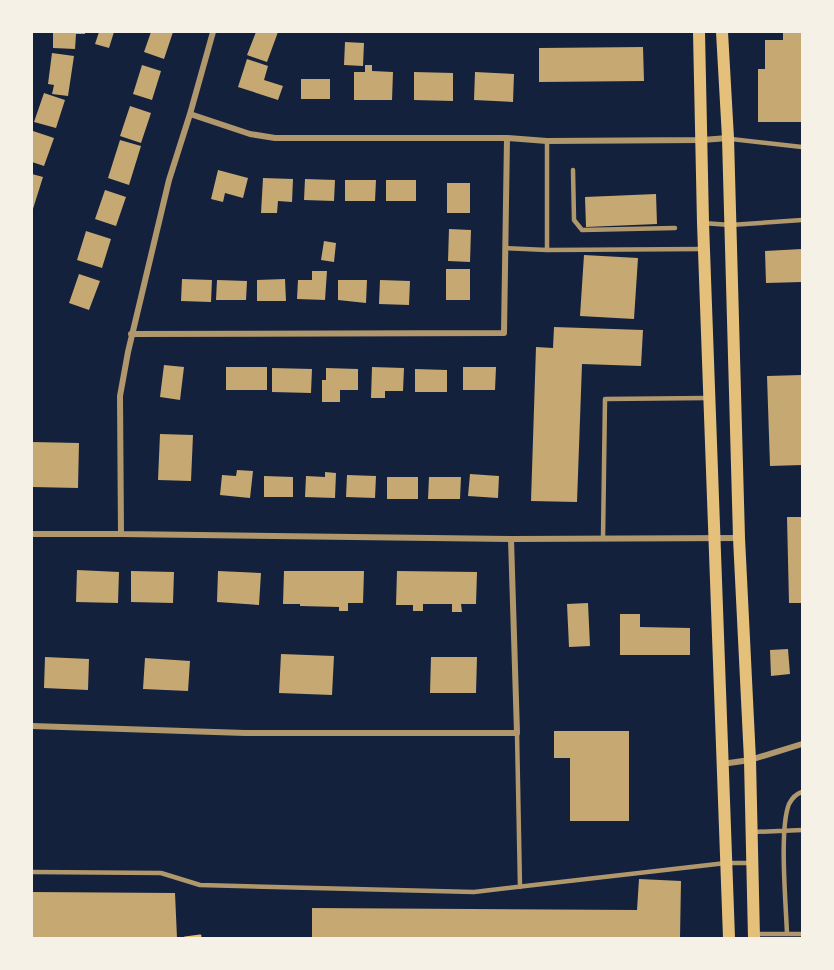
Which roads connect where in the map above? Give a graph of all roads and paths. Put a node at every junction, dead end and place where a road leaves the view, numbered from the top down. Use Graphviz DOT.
graph roads {
  1 [pos="213,32"];
  2 [pos="699,32"];
  3 [pos="722,32"];
  4 [pos="190,114"];
  5 [pos="507,138"];
  6 [pos="729,138"];
  7 [pos="702,140"];
  8 [pos="547,141"];
  9 [pos="802,147"];
  10 [pos="573,170"];
  11 [pos="802,220"];
  12 [pos="703,223"];
  13 [pos="730,225"];
  14 [pos="675,228"];
  15 [pos="506,248"];
  16 [pos="704,249"];
  17 [pos="547,250"];
  18 [pos="131,334"];
  19 [pos="711,398"];
  20 [pos="32,534"];
  21 [pos="120,534"];
  22 [pos="739,538"];
  23 [pos="511,539"];
  24 [pos="603,539"];
  25 [pos="714,539"];
  26 [pos="32,726"];
  27 [pos="517,733"];
  28 [pos="802,744"];
  29 [pos="750,760"];
  30 [pos="722,764"];
  31 [pos="802,792"];
  32 [pos="802,830"];
  33 [pos="784,831"];
  34 [pos="750,832"];
  35 [pos="726,863"];
  36 [pos="751,863"];
  37 [pos="32,872"];
  38 [pos="520,887"];
  39 [pos="787,934"];
  40 [pos="802,934"];
  41 [pos="200,936"];
  42 [pos="754,936"];
  43 [pos="185,939"];
  44 [pos="729,939"];
  1 -- 4 [label="street"];
  2 -- 7 [label="main road"];
  3 -- 6 [label="main road"];
  4 -- 5 [label="street"];
  4 -- 18 [label="street"];
  5 -- 8 [label="street"];
  5 -- 15 [label="street"];
  6 -- 7 [label="street"];
  6 -- 9 [label="lane"];
  6 -- 13 [label="main road"];
  7 -- 8 [label="street"];
  7 -- 12 [label="main road"];
  8 -- 17 [label="lane"];
  10 -- 14 [label="lane"];
  11 -- 13 [label="lane"];
  12 -- 13 [label="lane"];
  12 -- 16 [label="main road"];
  13 -- 22 [label="main road"];
  15 -- 17 [label="lane"];
  15 -- 18 [label="street"];
  16 -- 17 [label="lane"];
  16 -- 19 [label="main road"];
  18 -- 21 [label="street"];
  19 -- 24 [label="lane"];
  19 -- 25 [label="main road"];
  20 -- 21 [label="street"];
  21 -- 23 [label="street"];
  22 -- 25 [label="street"];
  22 -- 29 [label="main road"];
  23 -- 24 [label="street"];
  23 -- 27 [label="street"];
  24 -- 25 [label="street"];
  25 -- 30 [label="main road"];
  26 -- 27 [label="street"];
  27 -- 38 [label="lane"];
  28 -- 29 [label="street"];
  29 -- 30 [label="street"];
  29 -- 34 [label="main road"];
  30 -- 35 [label="main road"];
  31 -- 33 [label="lane"];
  32 -- 33 [label="lane"];
  33 -- 34 [label="lane"];
  33 -- 39 [label="lane"];
  34 -- 36 [label="main road"];
  35 -- 36 [label="lane"];
  35 -- 38 [label="lane"];
  35 -- 44 [label="main road"];
  36 -- 42 [label="main road"];
  37 -- 38 [label="lane"];
  39 -- 40 [label="lane"];
  39 -- 42 [label="lane"];
  41 -- 43 [label="path"];
}
